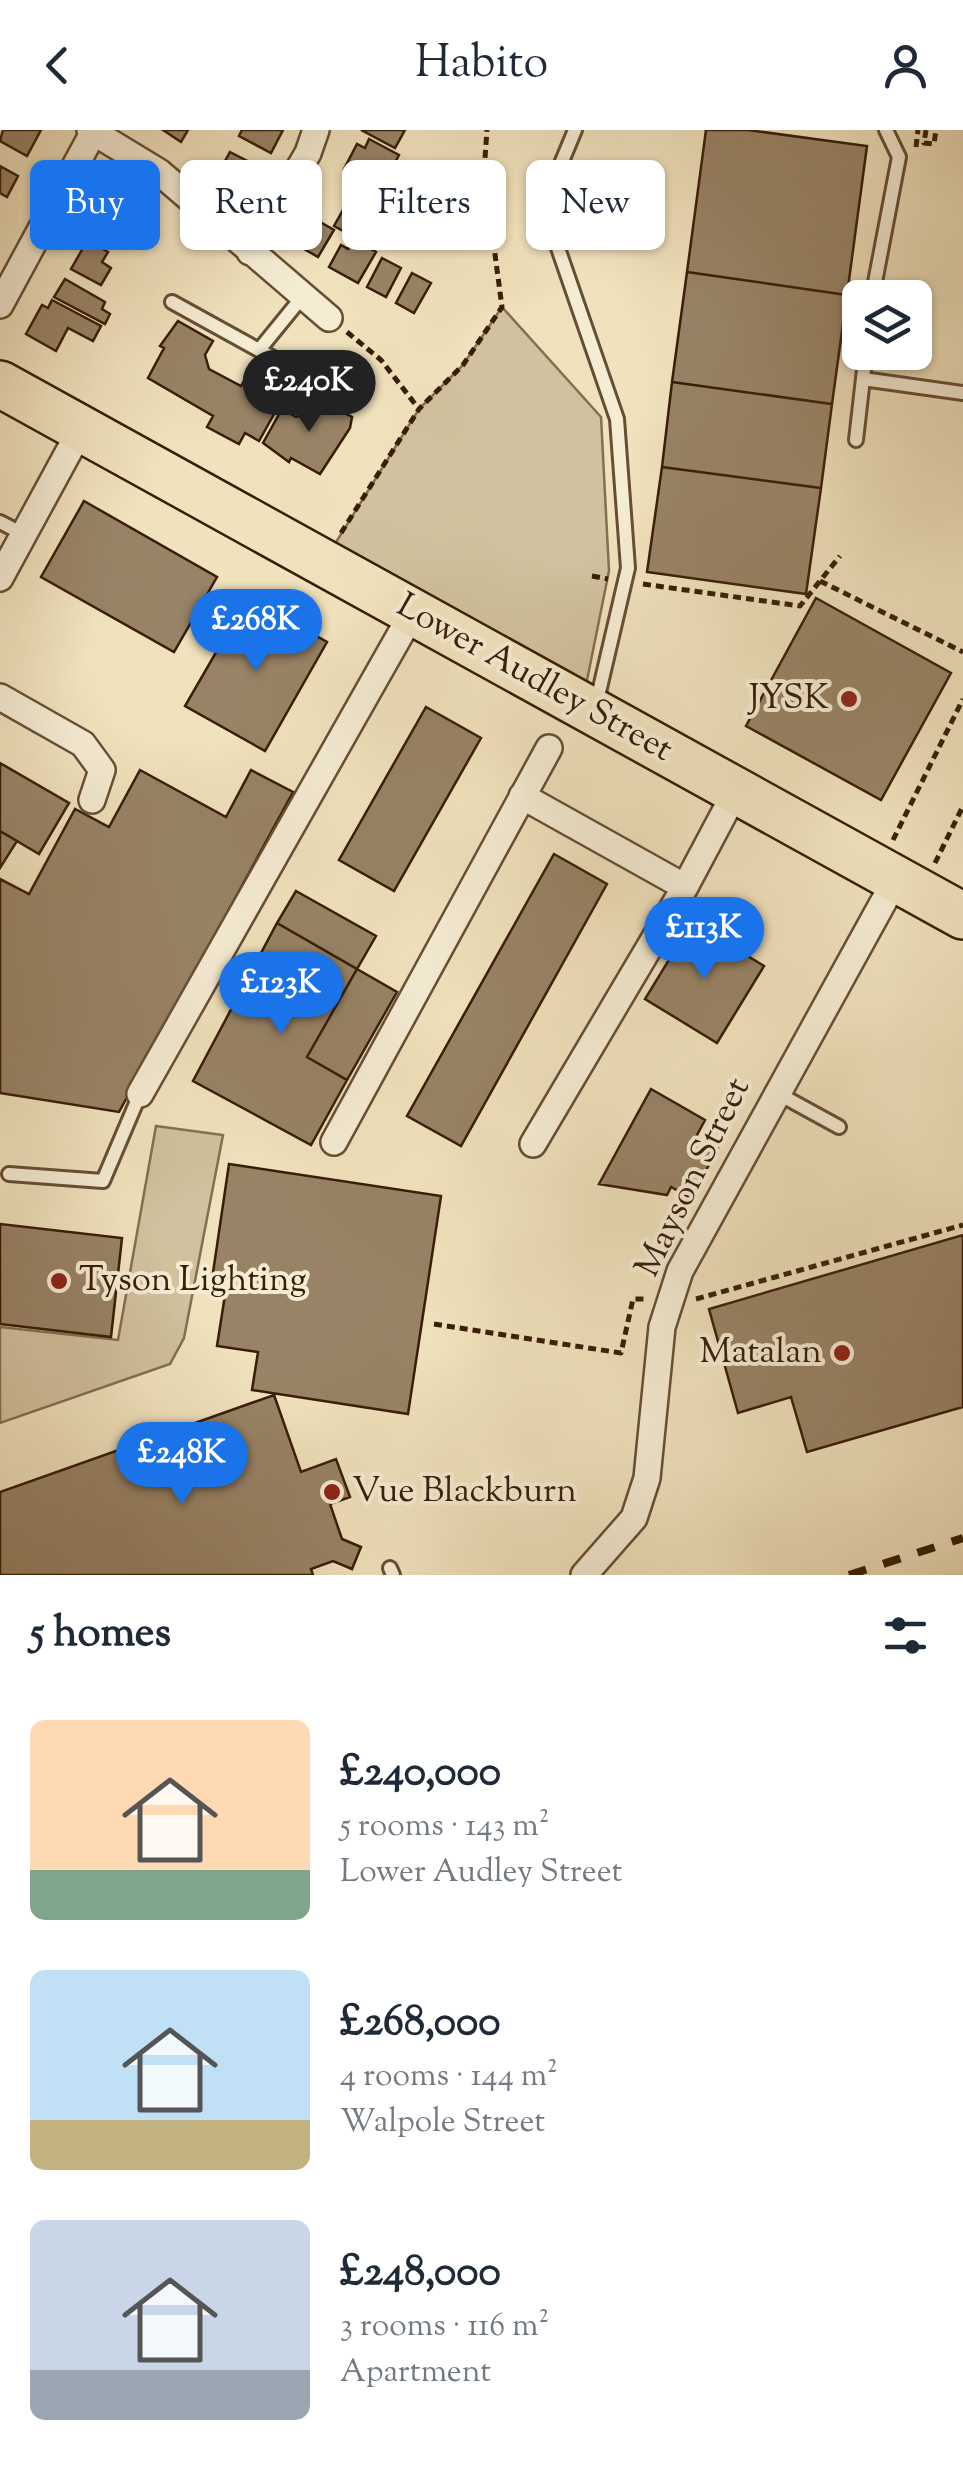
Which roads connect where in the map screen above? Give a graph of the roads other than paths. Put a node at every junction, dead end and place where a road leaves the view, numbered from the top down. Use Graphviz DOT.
graph roads {
  1 [pos="316,130"];
  2 [pos="575,130"];
  3 [pos="886,130"];
  4 [pos="92,132"];
  5 [pos="250,252"];
  6 [pos="875,280"];
  7 [pos="303,296"];
  8 [pos="172,302"];
  9 [pos="0,305"];
  10 [pos="329,318"];
  11 [pos="259,350"];
  12 [pos="864,370"];
  13 [pos="863,380"];
  14 [pos="0,384"];
  15 [pos="963,393"];
  16 [pos="344,396"];
  17 [pos="81,429"];
  18 [pos="856,440"];
  19 [pos="0,522"];
  20 [pos="23,534"];
  21 [pos="0,578"];
  22 [pos="413,612"];
  23 [pos="0,697"];
  24 [pos="594,712"];
  25 [pos="550,748"];
  26 [pos="736,791"];
  27 [pos="522,796"];
  28 [pos="92,800"];
  29 [pos="898,880"];
  30 [pos="686,887"];
  31 [pos="963,916"];
  32 [pos="775,1092"];
  33 [pos="140,1094"];
  34 [pos="839,1127"];
  35 [pos="334,1142"];
  36 [pos="533,1144"];
  37 [pos="9,1174"];
  38 [pos="584,1575"];
  1 -- 5 [label="street"];
  2 -- 24 [label="lane"];
  3 -- 6 [label="lane"];
  4 -- 5 [label="street"];
  4 -- 9 [label="street"];
  5 -- 7 [label="street"];
  7 -- 10 [label="street"];
  7 -- 11 [label="lane"];
  8 -- 11 [label="lane"];
  11 -- 16 [label="lane"];
  12 -- 13 [label="lane"];
  13 -- 15 [label="lane"];
  13 -- 18 [label="lane"];
  14 -- 17 [label="highway, Lower Audley Street"];
  17 -- 20 [label="street"];
  17 -- 22 [label="highway, Lower Audley Street"];
  19 -- 20 [label="lane"];
  20 -- 21 [label="street"];
  22 -- 24 [label="highway, Lower Audley Street"];
  22 -- 33 [label="street"];
  23 -- 28 [label="street"];
  24 -- 26 [label="highway, Lower Audley Street"];
  25 -- 27 [label="street"];
  26 -- 29 [label="highway, Lower Audley Street"];
  26 -- 30 [label="street"];
  27 -- 30 [label="street"];
  27 -- 35 [label="street"];
  29 -- 31 [label="highway, Lower Audley Street"];
  29 -- 32 [label="street, Mayson Street"];
  30 -- 36 [label="street"];
  32 -- 34 [label="lane"];
  32 -- 38 [label="street, Mayson Street"];
  33 -- 37 [label="lane"];
}
